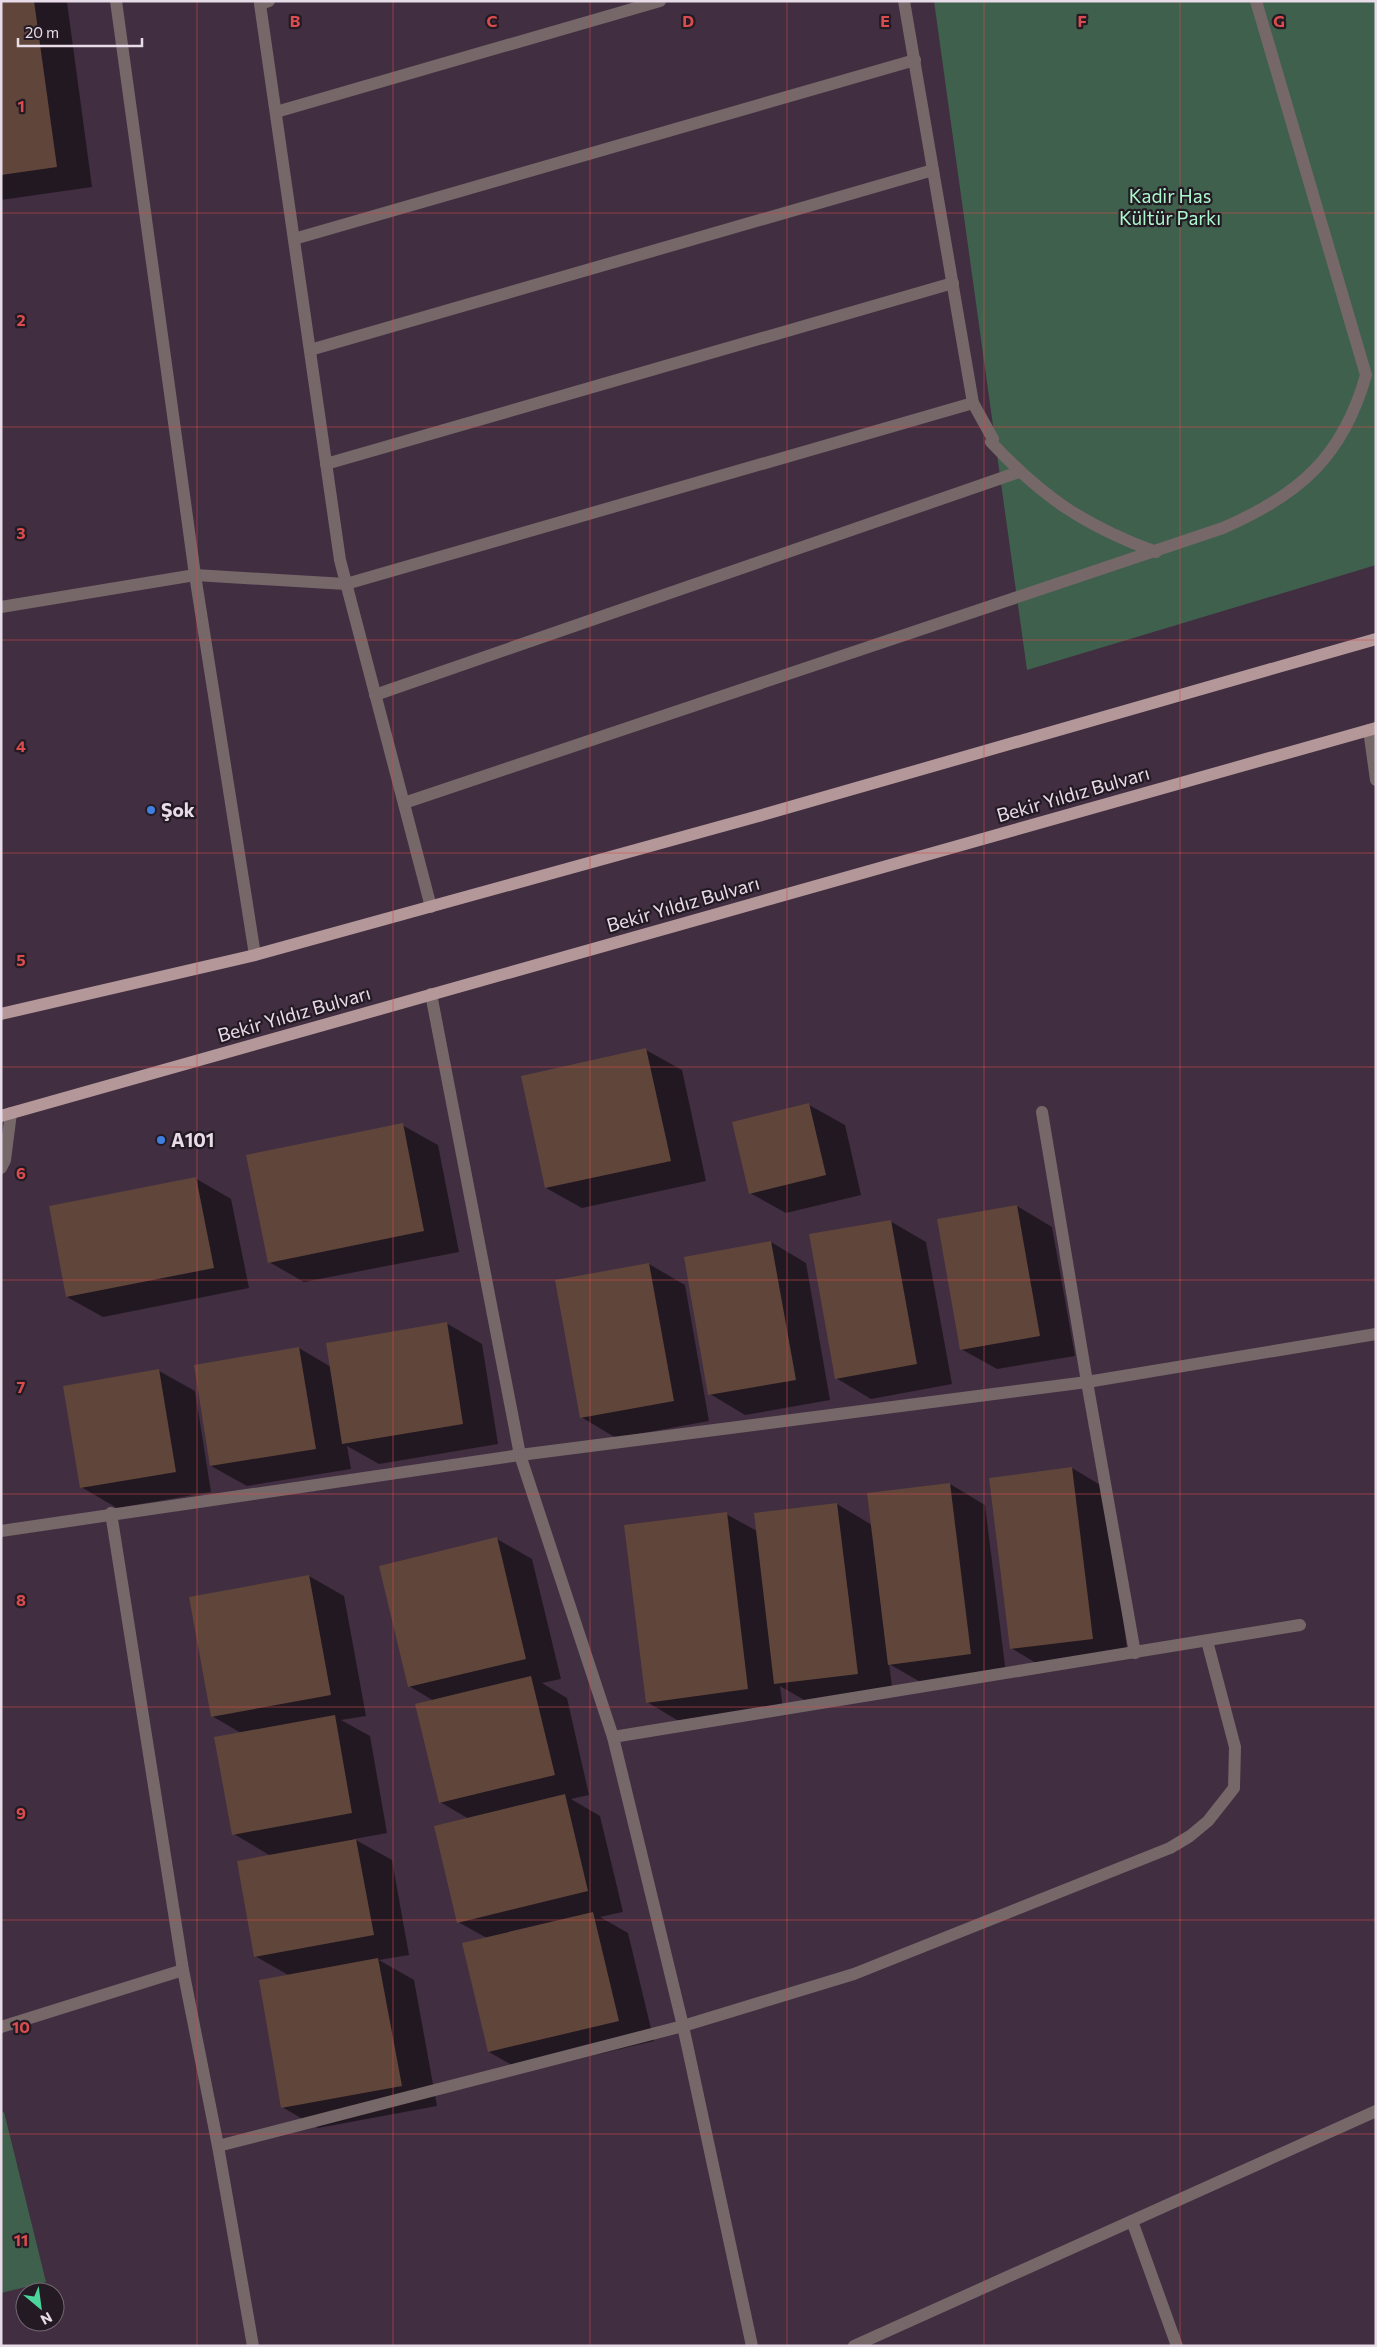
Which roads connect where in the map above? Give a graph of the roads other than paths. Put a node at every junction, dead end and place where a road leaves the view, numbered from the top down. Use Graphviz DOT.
graph roads {
  1 [pos="116,1"];
  2 [pos="268,1"];
  3 [pos="660,1"];
  4 [pos="904,1"];
  5 [pos="1256,1"];
  6 [pos="914,60"];
  7 [pos="276,112"];
  8 [pos="933,170"];
  9 [pos="294,239"];
  10 [pos="953,283"];
  11 [pos="310,350"];
  12 [pos="1371,374"];
  13 [pos="973,403"];
  14 [pos="326,464"];
  15 [pos="1018,472"];
  16 [pos="1156,552"];
  17 [pos="195,575"];
  18 [pos="346,584"];
  19 [pos="1,607"];
  20 [pos="1376,639"];
  21 [pos="375,695"];
  22 [pos="1372,729"];
  23 [pos="1376,780"];
  24 [pos="404,803"];
  25 [pos="431,907"];
  26 [pos="254,955"];
  27 [pos="432,994"];
  28 [pos="1,1014"];
  29 [pos="1042,1112"];
  30 [pos="6,1114"];
  31 [pos="1,1168"];
  32 [pos="1376,1334"];
  33 [pos="1087,1382"];
  34 [pos="520,1455"];
  35 [pos="111,1513"];
  36 [pos="1,1530"];
  37 [pos="1300,1625"];
  38 [pos="1206,1641"];
  39 [pos="1135,1652"];
  40 [pos="613,1737"];
  41 [pos="182,1970"];
  42 [pos="683,2026"];
  43 [pos="1,2027"];
  44 [pos="1376,2111"];
  45 [pos="218,2146"];
  46 [pos="1132,2221"];
  47 [pos="253,2346"];
  48 [pos="752,2346"];
  49 [pos="854,2346"];
  50 [pos="1177,2346"];
  1 -- 17 [label="street"];
  2 -- 7 [label="street"];
  3 -- 7 [label="street"];
  4 -- 6 [label="street"];
  5 -- 12 [label="street"];
  6 -- 8 [label="street"];
  6 -- 9 [label="street"];
  7 -- 9 [label="street"];
  8 -- 10 [label="street"];
  8 -- 11 [label="street"];
  9 -- 11 [label="street"];
  10 -- 13 [label="street"];
  10 -- 14 [label="street"];
  11 -- 14 [label="street"];
  12 -- 16 [label="street"];
  13 -- 15 [label="street"];
  13 -- 18 [label="street"];
  14 -- 18 [label="street"];
  15 -- 16 [label="street"];
  15 -- 21 [label="street"];
  16 -- 24 [label="street"];
  17 -- 18 [label="street"];
  17 -- 19 [label="street"];
  17 -- 26 [label="street"];
  18 -- 21 [label="street"];
  20 -- 25 [label="main road"];
  21 -- 24 [label="street"];
  22 -- 23 [label="street"];
  22 -- 27 [label="main road, Bekir Yıldız Bulvarı"];
  24 -- 25 [label="street"];
  25 -- 26 [label="main road"];
  26 -- 28 [label="main road"];
  27 -- 30 [label="main road, Bekir Yıldız Bulvarı"];
  27 -- 34 [label="street"];
  29 -- 33 [label="street"];
  30 -- 31 [label="street"];
  32 -- 33 [label="street"];
  33 -- 34 [label="street"];
  33 -- 39 [label="street"];
  34 -- 35 [label="street"];
  34 -- 40 [label="street"];
  35 -- 36 [label="street"];
  35 -- 41 [label="street"];
  37 -- 38 [label="street"];
  38 -- 39 [label="street"];
  38 -- 42 [label="street"];
  39 -- 40 [label="street"];
  40 -- 42 [label="street"];
  41 -- 43 [label="street"];
  41 -- 45 [label="street"];
  42 -- 45 [label="street"];
  42 -- 48 [label="street"];
  44 -- 46 [label="street"];
  45 -- 47 [label="street"];
  46 -- 49 [label="street"];
  46 -- 50 [label="street"];
}
